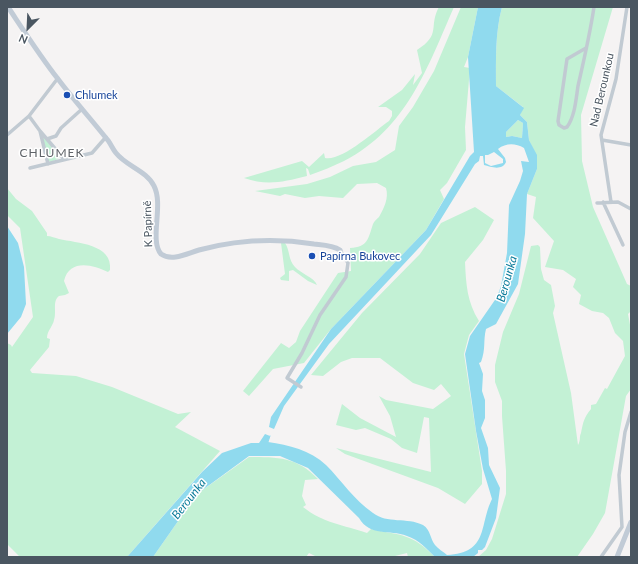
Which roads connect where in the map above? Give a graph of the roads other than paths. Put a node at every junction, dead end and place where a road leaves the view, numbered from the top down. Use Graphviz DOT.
graph roads {
  1 [pos="8,7"];
  2 [pos="594,7"];
  3 [pos="627,7"];
  4 [pos="586,48"];
  5 [pos="58,78"];
  6 [pos="82,109"];
  7 [pos="29,116"];
  8 [pos="40,131"];
  9 [pos="7,135"];
  10 [pos="106,137"];
  11 [pos="47,138"];
  12 [pos="602,140"];
  13 [pos="631,146"];
  14 [pos="64,159"];
  15 [pos="48,164"];
  16 [pos="30,168"];
  17 [pos="603,202"];
  18 [pos="611,202"];
  19 [pos="597,203"];
  20 [pos="631,209"];
  21 [pos="623,245"];
  22 [pos="340,250"];
  23 [pos="301,388"];
  24 [pos="631,412"];
  25 [pos="631,522"];
  26 [pos="625,528"];
  27 [pos="601,557"];
  28 [pos="617,557"];
  1 -- 5 [label="street, K Papírně"];
  2 -- 4 [label="street"];
  3 -- 12 [label="street, Nad Berounkou"];
  4 -- 4 [label="street"];
  5 -- 6 [label="street, K Papírně"];
  5 -- 7 [label="street"];
  6 -- 10 [label="street, K Papírně"];
  6 -- 11 [label="street"];
  7 -- 8 [label="street"];
  7 -- 9 [label="street"];
  8 -- 11 [label="street"];
  8 -- 15 [label="street"];
  10 -- 14 [label="street"];
  10 -- 22 [label="street, K Papírně"];
  11 -- 14 [label="street"];
  12 -- 13 [label="street"];
  12 -- 18 [label="street, Nad Berounkou"];
  14 -- 15 [label="street"];
  15 -- 16 [label="street"];
  17 -- 18 [label="street"];
  17 -- 19 [label="street"];
  17 -- 21 [label="street"];
  18 -- 20 [label="street"];
  22 -- 23 [label="street"];
  24 -- 26 [label="street"];
  25 -- 26 [label="street"];
  26 -- 27 [label="street"];
  26 -- 28 [label="street"];
}
